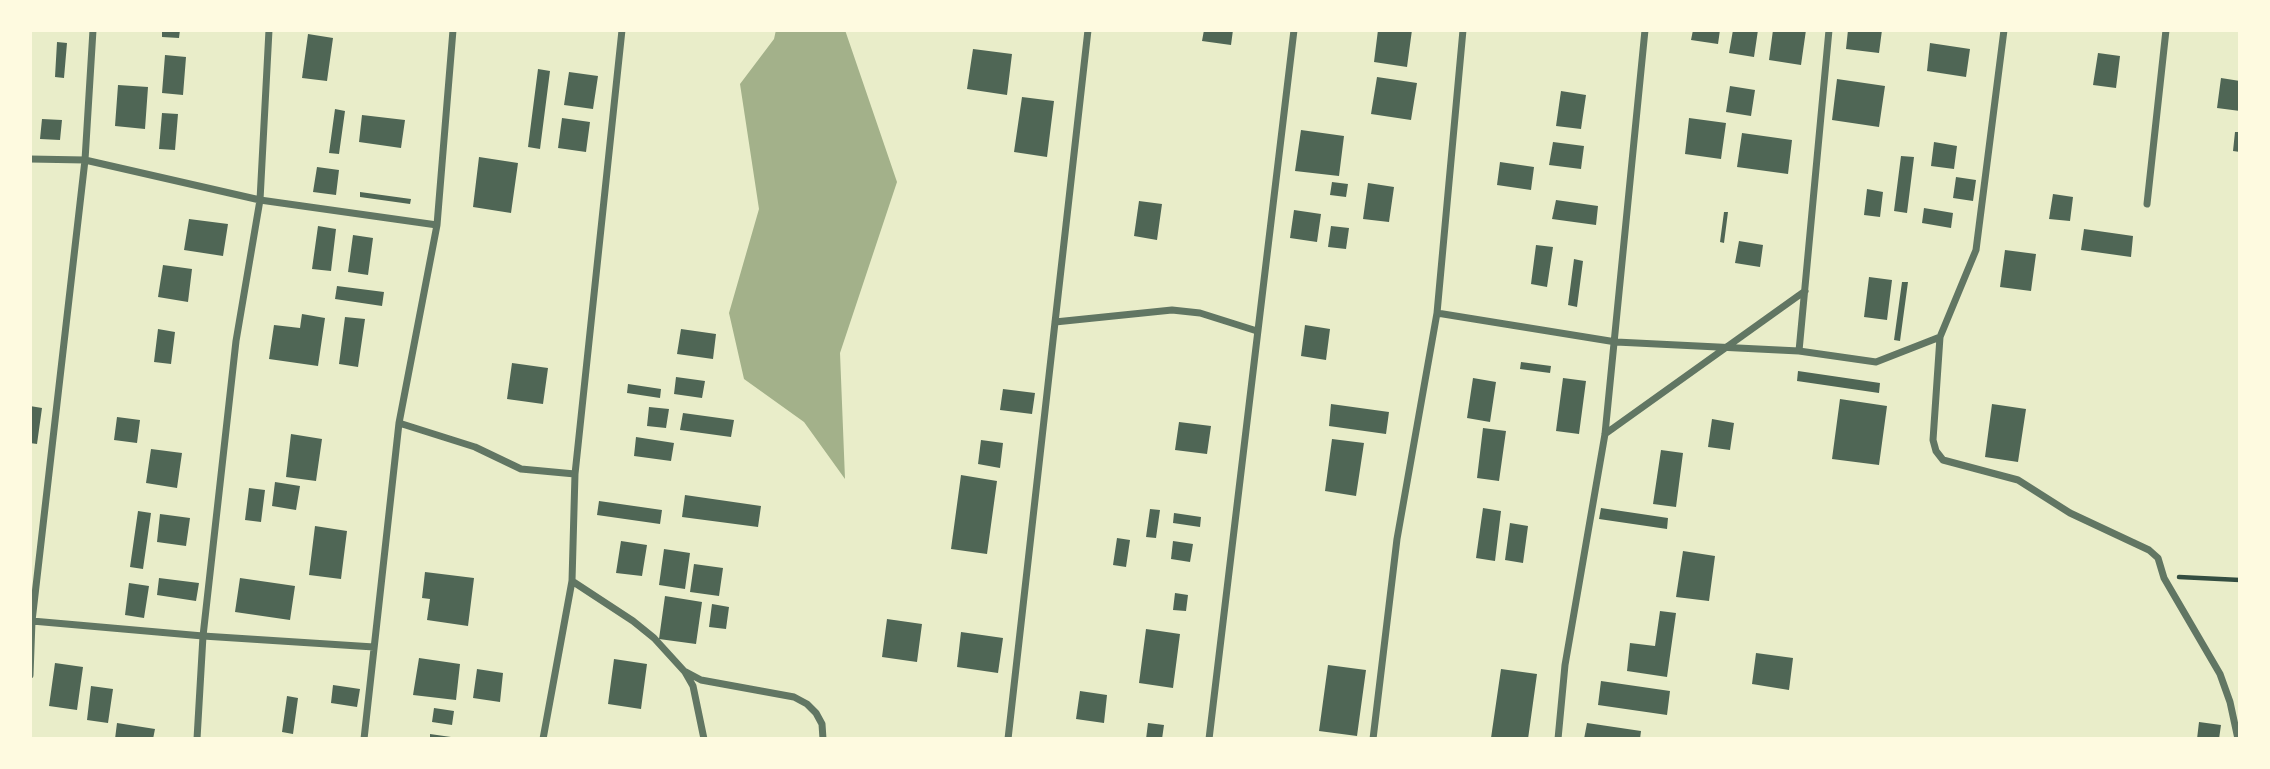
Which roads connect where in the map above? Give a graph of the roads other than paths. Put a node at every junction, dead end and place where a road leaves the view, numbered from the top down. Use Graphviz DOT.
graph roads {
  1 [pos="93,30"];
  2 [pos="270,30"];
  3 [pos="453,30"];
  4 [pos="622,30"];
  5 [pos="1088,30"];
  6 [pos="1294,30"];
  7 [pos="1463,30"];
  8 [pos="1645,30"];
  9 [pos="1829,30"];
  10 [pos="2004,30"];
  11 [pos="2166,30"];
  12 [pos="30,159"];
  13 [pos="85,160"];
  14 [pos="260,200"];
  15 [pos="2147,204"];
  16 [pos="437,225"];
  17 [pos="1805,291"];
  18 [pos="1437,313"];
  19 [pos="1055,322"];
  20 [pos="1257,331"];
  21 [pos="1940,337"];
  22 [pos="1616,342"];
  23 [pos="1722,348"];
  24 [pos="1799,351"];
  25 [pos="399,423"];
  26 [pos="1605,434"];
  27 [pos="575,474"];
  28 [pos="572,580"];
  29 [pos="32,621"];
  30 [pos="204,636"];
  31 [pos="374,647"];
  32 [pos="685,672"];
  33 [pos="30,675"];
  34 [pos="197,739"];
  35 [pos="365,739"];
  36 [pos="543,739"];
  37 [pos="704,739"];
  38 [pos="823,739"];
  39 [pos="1008,739"];
  40 [pos="1209,739"];
  41 [pos="1373,739"];
  42 [pos="1558,739"];
  43 [pos="2238,739"];
  1 -- 13 [label="street"];
  2 -- 14 [label="street"];
  3 -- 16 [label="street"];
  4 -- 27 [label="street"];
  5 -- 19 [label="street"];
  6 -- 20 [label="street"];
  7 -- 18 [label="street"];
  8 -- 22 [label="street"];
  9 -- 17 [label="street"];
  10 -- 21 [label="street"];
  11 -- 15 [label="street"];
  12 -- 13 [label="street"];
  13 -- 14 [label="street"];
  13 -- 29 [label="street"];
  14 -- 16 [label="street"];
  14 -- 30 [label="street"];
  16 -- 25 [label="street"];
  17 -- 23 [label="street"];
  17 -- 24 [label="street"];
  18 -- 22 [label="street"];
  18 -- 41 [label="street"];
  19 -- 20 [label="street"];
  19 -- 39 [label="street"];
  20 -- 40 [label="street"];
  21 -- 24 [label="street"];
  21 -- 43 [label="street"];
  22 -- 23 [label="street"];
  22 -- 26 [label="street"];
  23 -- 24 [label="street"];
  23 -- 26 [label="street"];
  25 -- 27 [label="street"];
  25 -- 31 [label="street"];
  26 -- 42 [label="street"];
  27 -- 28 [label="street"];
  28 -- 32 [label="street"];
  28 -- 36 [label="street"];
  29 -- 30 [label="street"];
  29 -- 33 [label="street"];
  30 -- 31 [label="street"];
  30 -- 34 [label="street"];
  31 -- 35 [label="street"];
  32 -- 37 [label="street"];
  32 -- 38 [label="street"];
}
